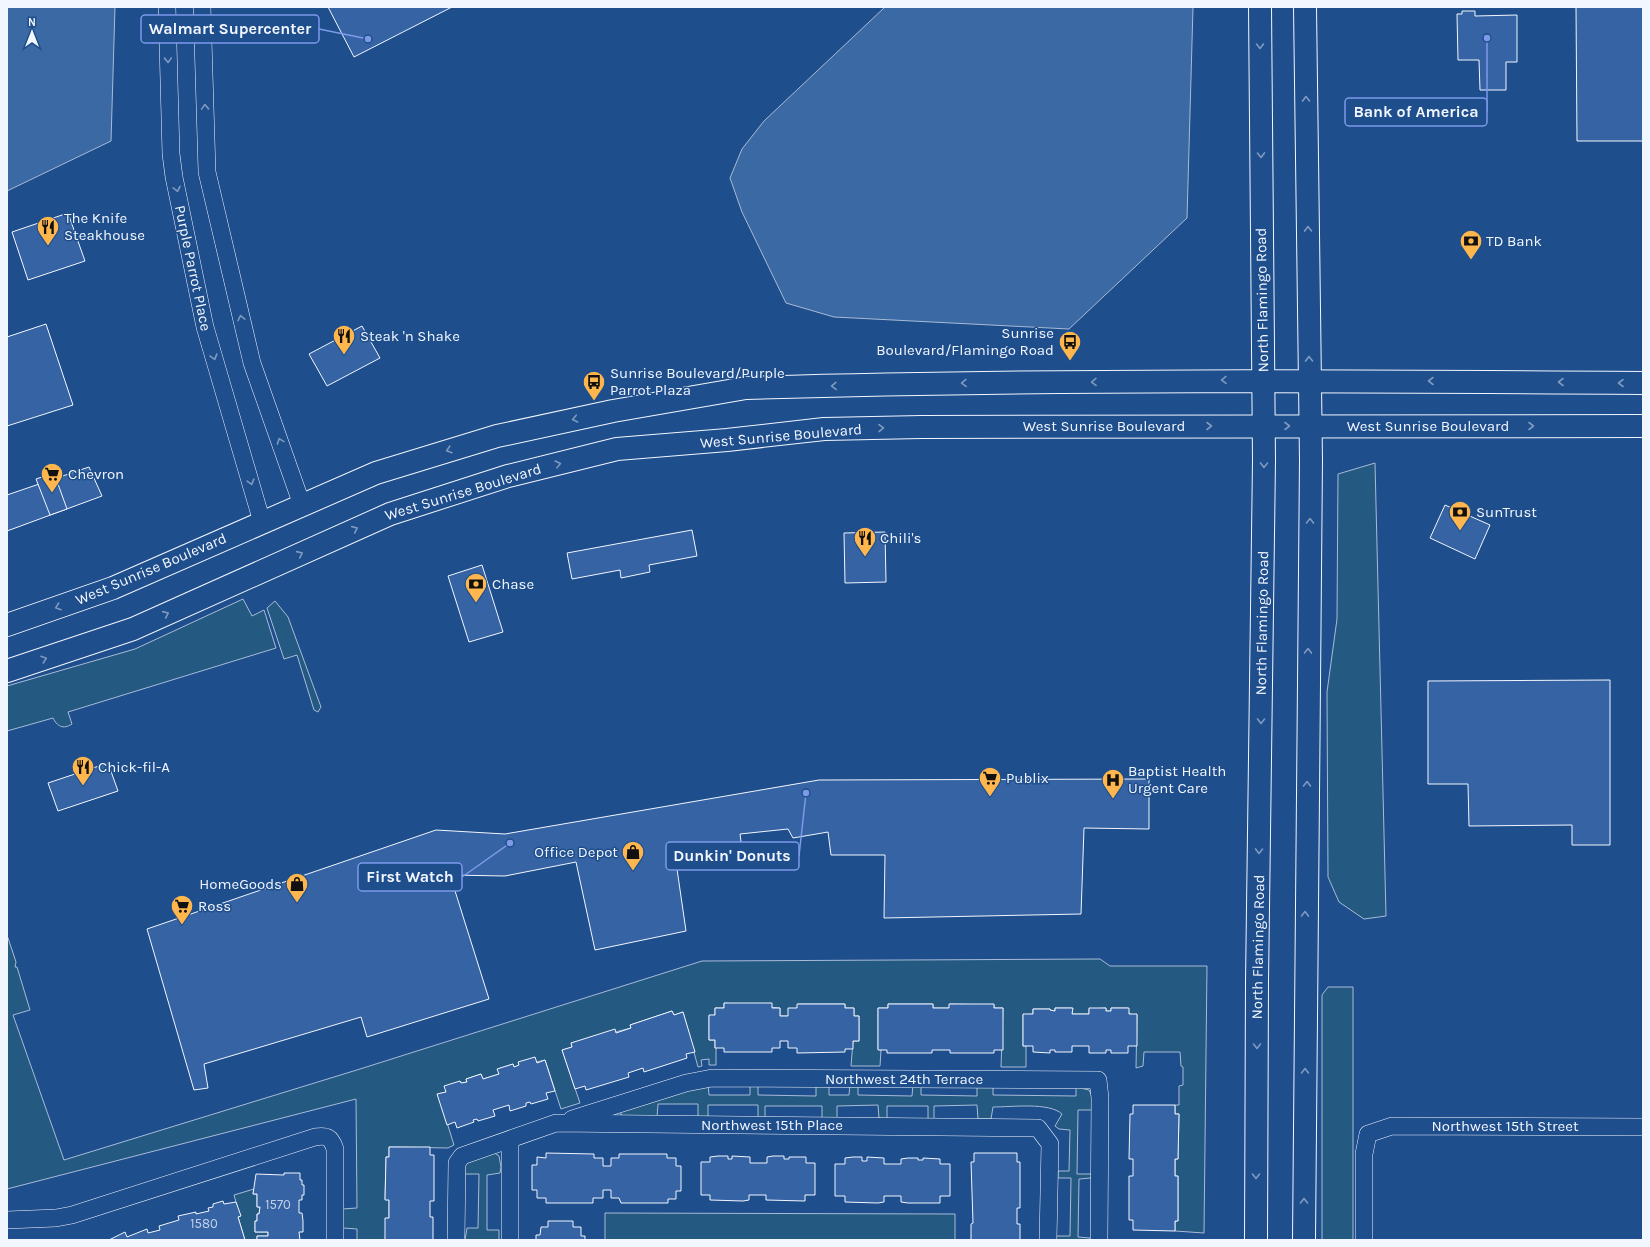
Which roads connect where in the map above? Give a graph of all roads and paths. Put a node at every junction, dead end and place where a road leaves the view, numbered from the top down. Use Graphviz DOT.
graph roads {
  1 [pos="167,7"];
  2 [pos="202,7"];
  3 [pos="1260,7"];
  4 [pos="1305,7"];
  5 [pos="1263,380"];
  6 [pos="1310,380"];
  7 [pos="1643,383"];
  8 [pos="1264,426"];
  9 [pos="1310,426"];
  10 [pos="1643,426"];
  11 [pos="302,505"];
  12 [pos="262,522"];
  13 [pos="7,625"];
  14 [pos="7,671"];
  15 [pos="556,1124"];
  16 [pos="1643,1127"];
  17 [pos="510,1140"];
  18 [pos="7,1220"];
  19 [pos="335,1240"];
  20 [pos="456,1240"];
  21 [pos="510,1240"];
  22 [pos="1048,1240"];
  23 [pos="1099,1240"];
  24 [pos="1256,1240"];
  25 [pos="1304,1240"];
  26 [pos="1364,1240"];
  1 -- 12 [label="street, Purple Parrot Place, one-way"];
  11 -- 2 [label="street, one-way"];
  3 -- 5 [label="highway, North Flamingo Road, one-way"];
  6 -- 4 [label="highway, one-way"];
  5 -- 6 [label="highway, West Sunrise Boulevard"];
  5 -- 8 [label="highway, North Flamingo Road"];
  5 -- 11 [label="highway, West Sunrise Boulevard, one-way"];
  7 -- 6 [label="highway, West Sunrise Boulevard, one-way"];
  6 -- 9 [label="highway"];
  8 -- 9 [label="highway, West Sunrise Boulevard, one-way"];
  14 -- 8 [label="highway, West Sunrise Boulevard, one-way"];
  8 -- 24 [label="highway, North Flamingo Road, one-way"];
  9 -- 10 [label="highway, West Sunrise Boulevard, one-way"];
  25 -- 9 [label="highway, one-way"];
  11 -- 12 [label="highway, West Sunrise Boulevard"];
  12 -- 13 [label="highway, West Sunrise Boulevard, one-way"];
  15 -- 17 [label="street, Northwest 15th Place"];
  15 -- 22 [label="street, Northwest 15th Place"];
  15 -- 23 [label="street, Northwest 24th Terrace"];
  16 -- 26 [label="street, Northwest 15th Street"];
  17 -- 20 [label="street, Northwest 15th Place"];
  17 -- 21 [label="street"];
  18 -- 19 [label="street"];
}
